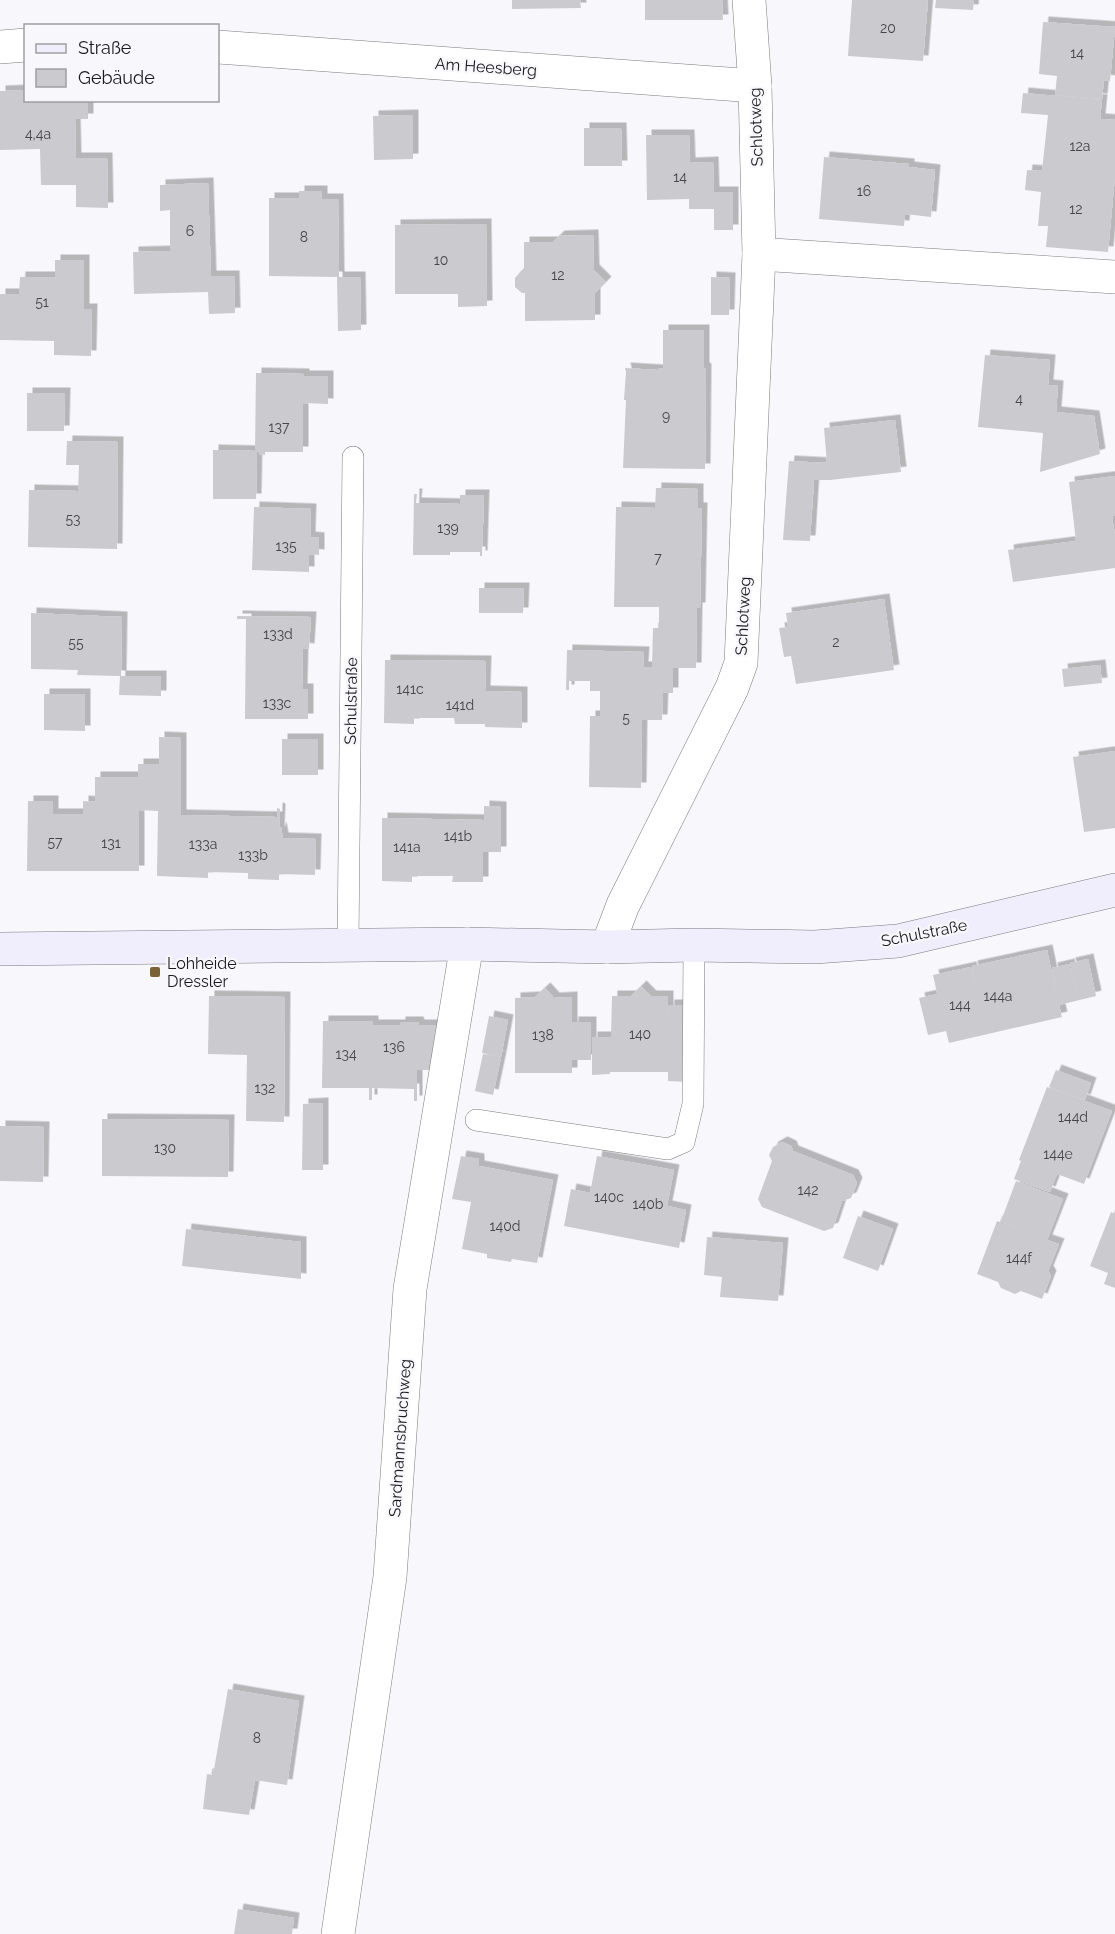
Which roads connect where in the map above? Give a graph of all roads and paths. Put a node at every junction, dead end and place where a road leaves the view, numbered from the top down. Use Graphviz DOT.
graph roads {
  1 [pos="749,0"];
  2 [pos="24,45"];
  3 [pos="0,47"];
  4 [pos="219,47"];
  5 [pos="755,86"];
  6 [pos="759,254"];
  7 [pos="1115,277"];
  8 [pos="353,457"];
  9 [pos="1115,890"];
  10 [pos="467,944"];
  11 [pos="348,945"];
  12 [pos="694,945"];
  13 [pos="607,947"];
  14 [pos="0,949"];
  15 [pos="476,1120"];
  16 [pos="338,1934"];
  1 -- 5 [label="street, Schlotweg"];
  2 -- 3 [label="street"];
  4 -- 5 [label="street, Am Heesberg"];
  5 -- 6 [label="street, Schlotweg"];
  6 -- 7 [label="street"];
  6 -- 13 [label="street, Schlotweg"];
  8 -- 11 [label="lane, Schulstraße"];
  9 -- 12 [label="street, Schulstraße"];
  10 -- 11 [label="street, Schulstraße"];
  10 -- 13 [label="street, Schulstraße"];
  10 -- 16 [label="street, Sardmannsbruchweg"];
  11 -- 14 [label="street, Schulstraße"];
  12 -- 13 [label="street, Schulstraße"];
  12 -- 15 [label="lane"];
}
